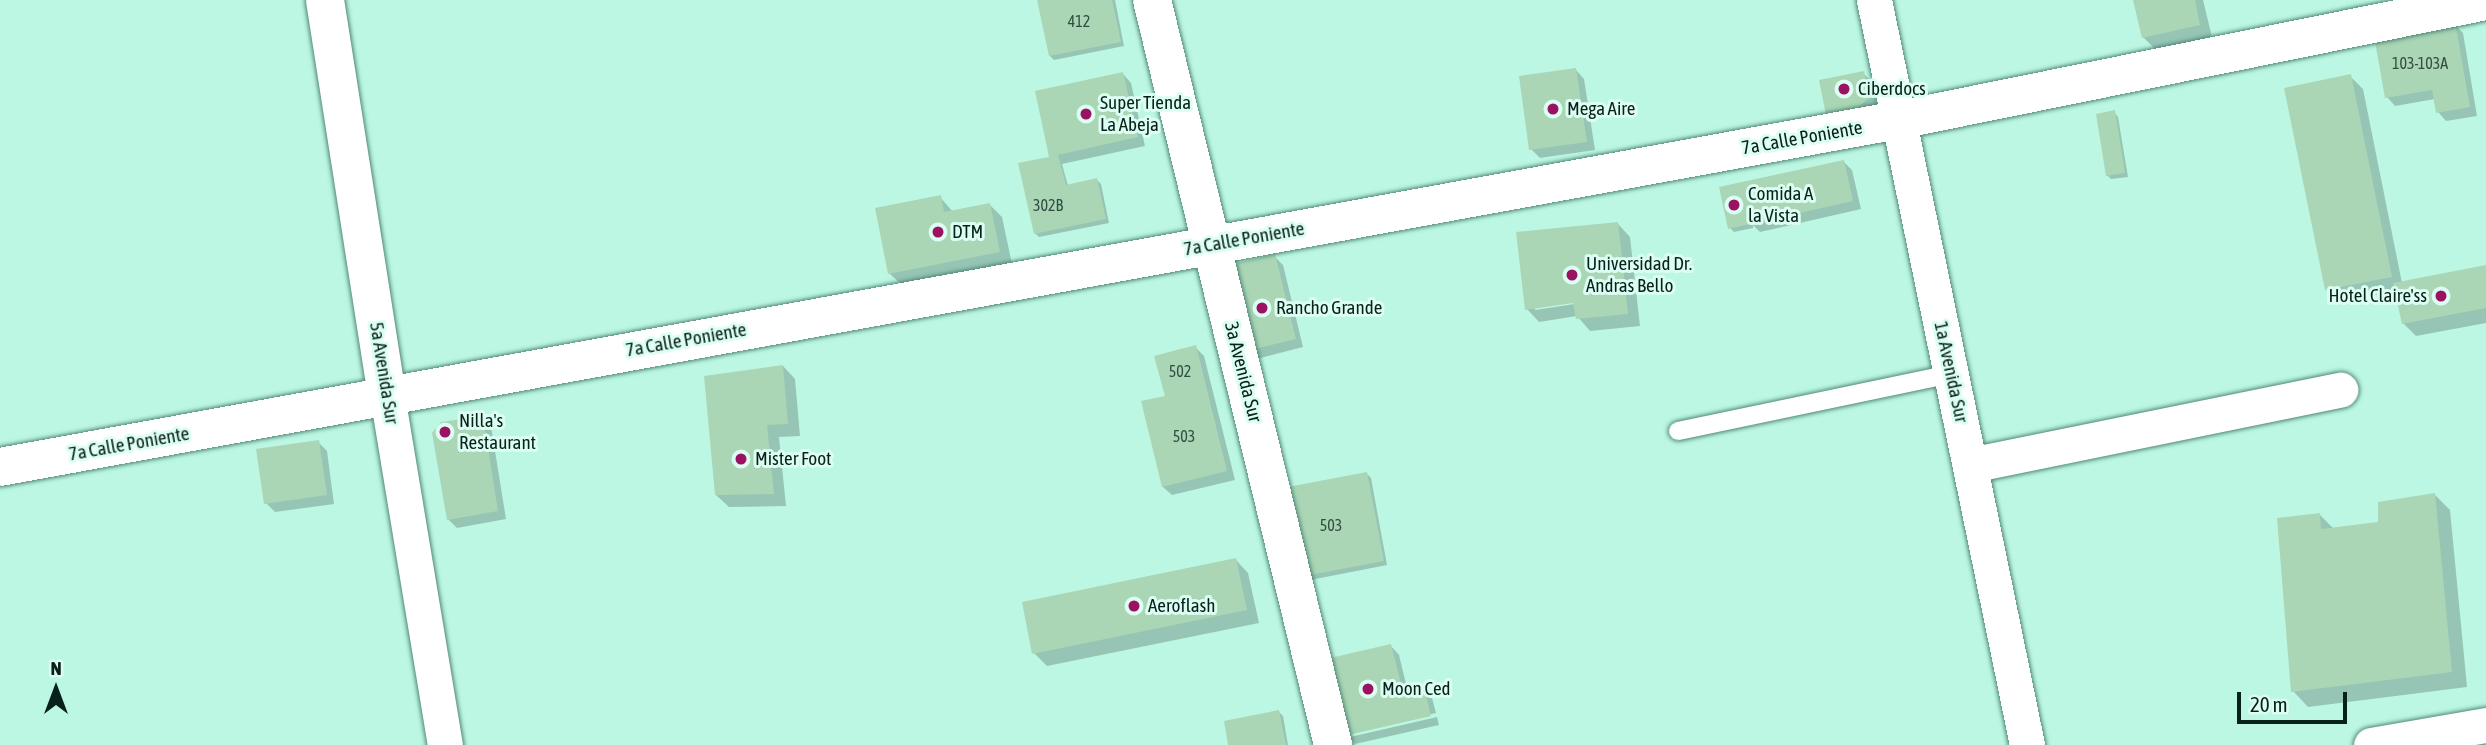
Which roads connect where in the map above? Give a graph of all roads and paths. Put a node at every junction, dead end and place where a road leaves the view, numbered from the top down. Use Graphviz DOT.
graph roads {
  1 [pos="325,0"];
  2 [pos="1152,0"];
  3 [pos="1874,0"];
  4 [pos="2486,1"];
  5 [pos="1899,120"];
  6 [pos="1212,245"];
  7 [pos="1951,374"];
  8 [pos="2340,390"];
  9 [pos="387,395"];
  10 [pos="1678,431"];
  11 [pos="1970,465"];
  12 [pos="0,467"];
  13 [pos="2486,725"];
  14 [pos="445,745"];
  15 [pos="1333,745"];
  16 [pos="2027,745"];
  17 [pos="2371,745"];
  1 -- 9 [label="street, 5a Avenida Sur"];
  2 -- 6 [label="street, 3a Avenida Sur"];
  3 -- 5 [label="street, 1a Avenida Sur"];
  4 -- 5 [label="street, 7a Calle Poniente"];
  5 -- 6 [label="street, 7a Calle Poniente"];
  5 -- 7 [label="street, 1a Avenida Sur"];
  6 -- 9 [label="street, 7a Calle Poniente"];
  6 -- 15 [label="street, 3a Avenida Sur"];
  7 -- 10 [label="lane"];
  7 -- 11 [label="street, 1a Avenida Sur"];
  8 -- 11 [label="street"];
  9 -- 12 [label="street, 7a Calle Poniente"];
  9 -- 14 [label="street, 5a Avenida Sur"];
  11 -- 16 [label="street, 1a Avenida Sur"];
  13 -- 17 [label="street"];
}
